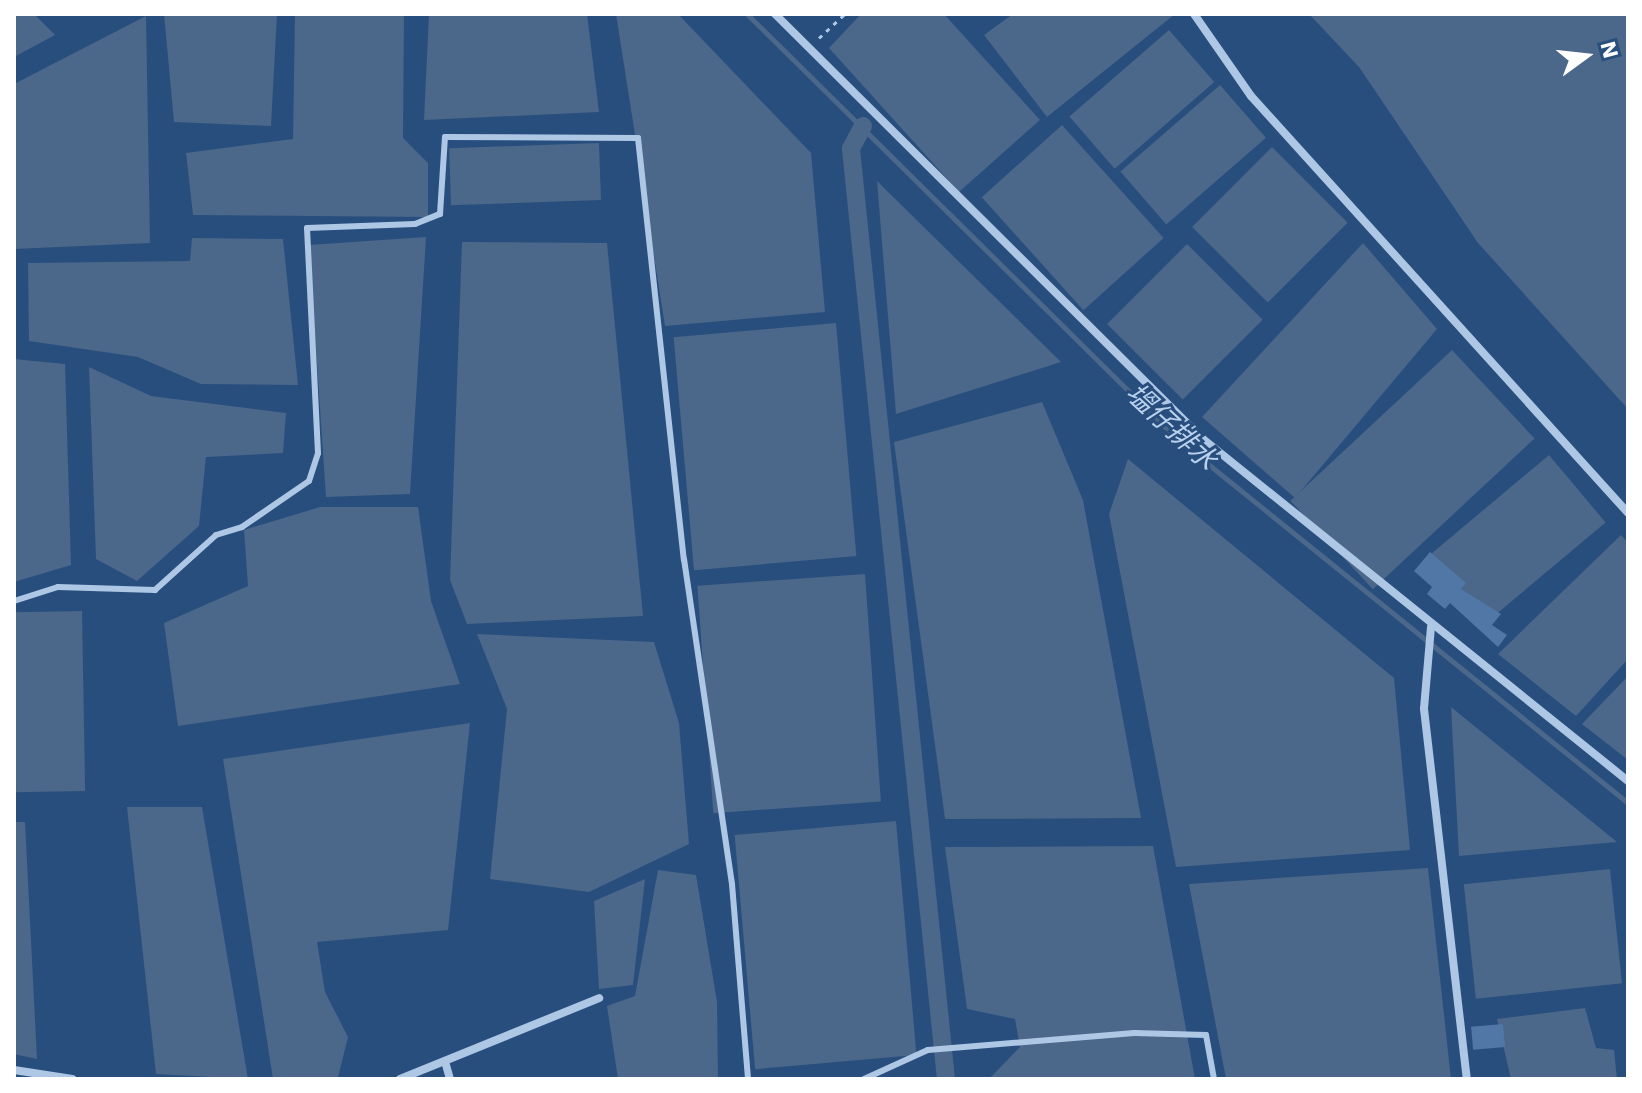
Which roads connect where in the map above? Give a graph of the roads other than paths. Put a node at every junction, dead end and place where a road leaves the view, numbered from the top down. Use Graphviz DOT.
graph roads {
  1 [pos="775,14"];
  2 [pos="1194,14"];
  3 [pos="1628,513"];
  4 [pos="14,601"];
  5 [pos="1431,627"];
  6 [pos="1628,781"];
  7 [pos="599,998"];
  8 [pos="446,1065"];
  9 [pos="14,1070"];
  10 [pos="72,1079"];
  11 [pos="400,1079"];
  12 [pos="450,1079"];
  13 [pos="748,1079"];
  14 [pos="864,1079"];
  15 [pos="1214,1079"];
  16 [pos="1467,1079"];
  1 -- 5 [label="street"];
  2 -- 3 [label="street"];
  4 -- 13 [label="lane"];
  5 -- 6 [label="street"];
  5 -- 16 [label="street"];
  7 -- 8 [label="street"];
  8 -- 11 [label="street"];
  8 -- 12 [label="street"];
  9 -- 10 [label="street"];
  14 -- 15 [label="lane"];
}
